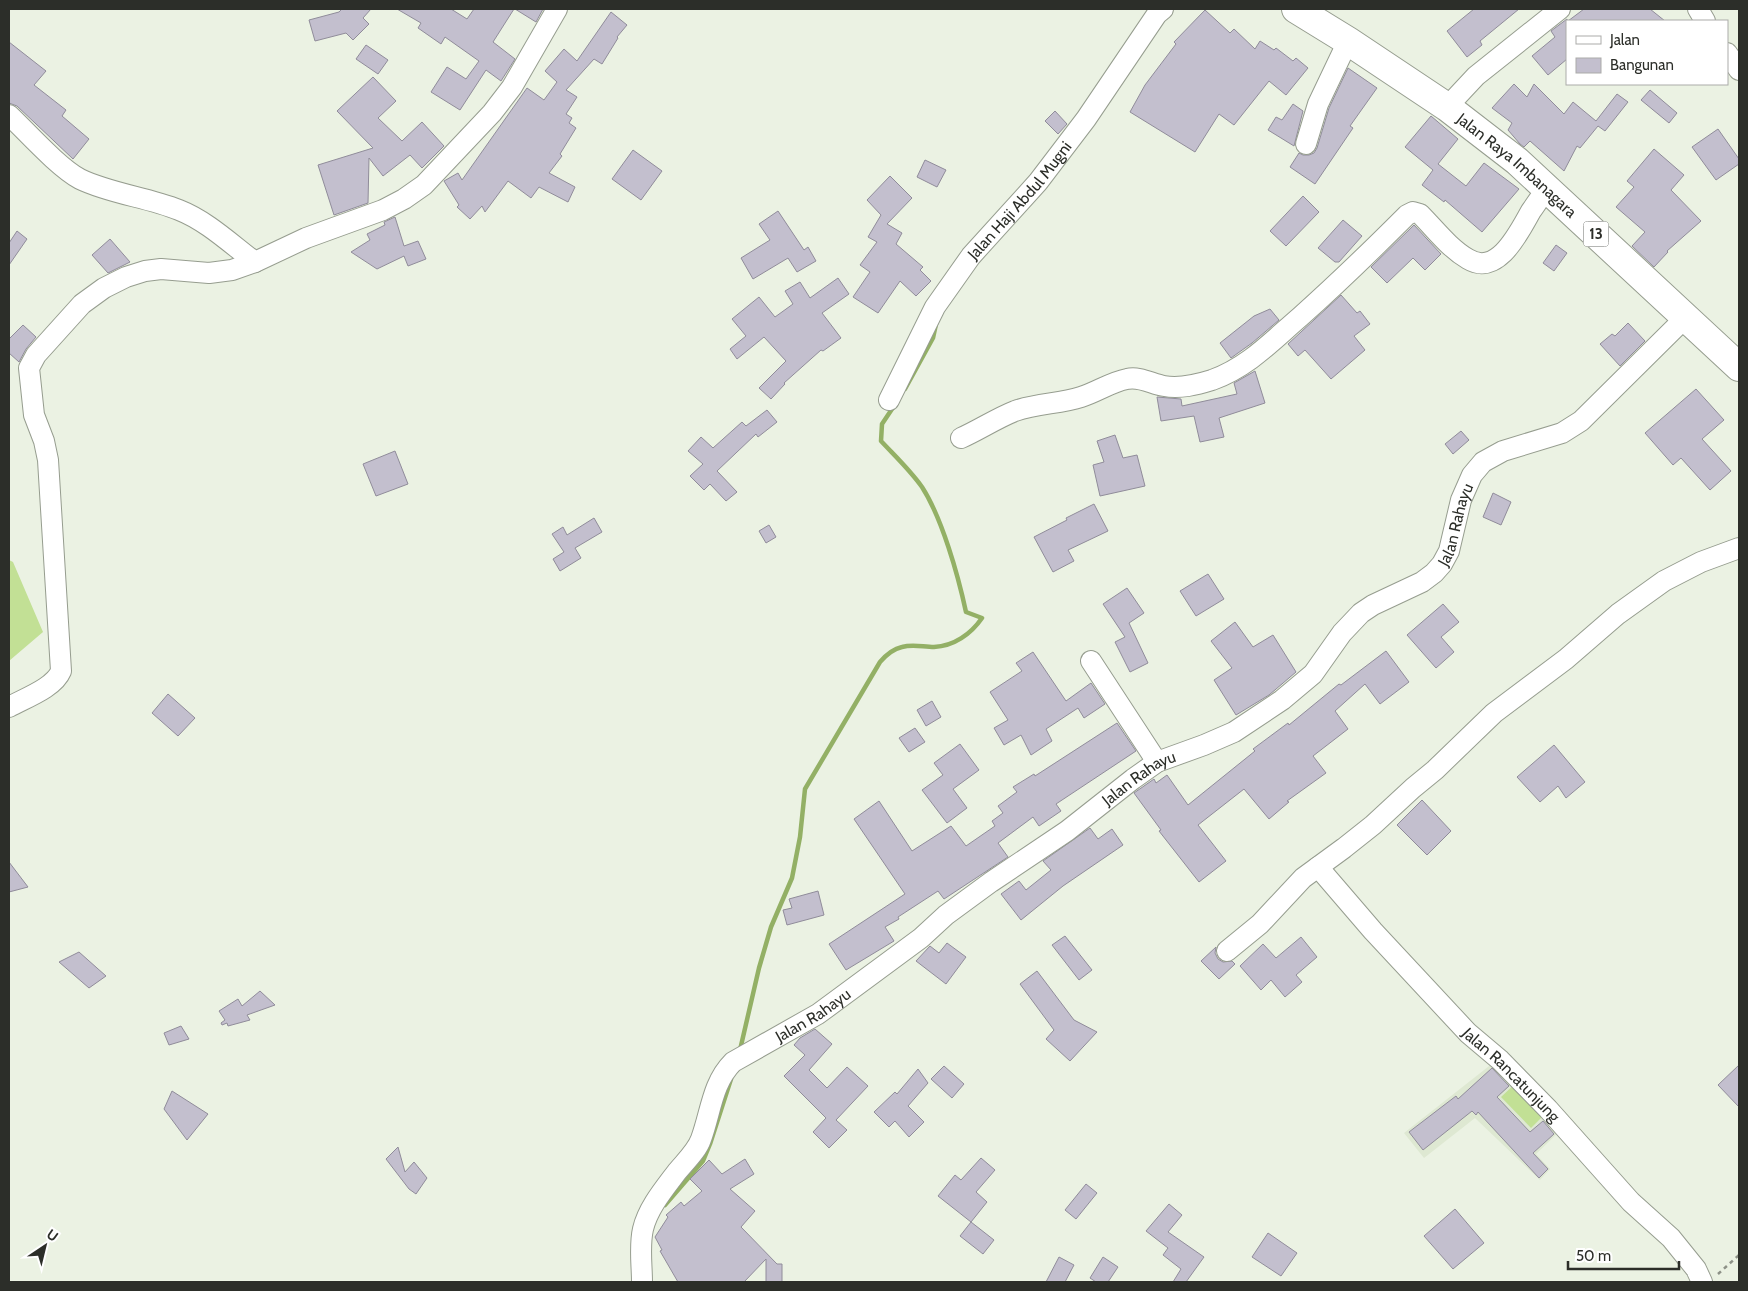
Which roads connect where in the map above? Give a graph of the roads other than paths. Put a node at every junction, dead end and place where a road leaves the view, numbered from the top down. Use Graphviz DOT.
graph roads {
  1 [pos="557,9"];
  2 [pos="1163,9"];
  3 [pos="1296,9"];
  4 [pos="1560,9"];
  5 [pos="1698,9"];
  6 [pos="1704,20"];
  7 [pos="1348,41"];
  8 [pos="1728,54"];
  9 [pos="1739,70"];
  10 [pos="1447,107"];
  11 [pos="9,115"];
  12 [pos="1306,144"];
  13 [pos="1546,189"];
  14 [pos="255,262"];
  15 [pos="1686,317"];
  16 [pos="1739,368"];
  17 [pos="889,400"];
  18 [pos="961,438"];
  19 [pos="1739,548"];
  20 [pos="1091,661"];
  21 [pos="9,706"];
  22 [pos="1156,762"];
  23 [pos="1318,867"];
  24 [pos="1227,951"];
  25 [pos="1709,1280"];
  26 [pos="642,1282"];
  1 -- 14 [label="street"];
  2 -- 17 [label="street, Jalan Haji Abdul Mugni"];
  3 -- 7 [label="highway, Jalan Raya Imbanagara / 13"];
  4 -- 10 [label="street"];
  5 -- 6 [label="street"];
  7 -- 10 [label="highway, Jalan Raya Imbanagara / 13"];
  7 -- 12 [label="street"];
  8 -- 9 [label="street"];
  10 -- 13 [label="highway, Jalan Raya Imbanagara / 13"];
  11 -- 14 [label="street"];
  13 -- 15 [label="highway, Jalan Raya Imbanagara / 13"];
  13 -- 18 [label="street"];
  14 -- 21 [label="street"];
  15 -- 16 [label="highway, Jalan Raya Imbanagara / 13"];
  15 -- 22 [label="street, Jalan Rahayu"];
  19 -- 23 [label="street"];
  20 -- 22 [label="street"];
  22 -- 26 [label="street, Jalan Rahayu"];
  23 -- 24 [label="street"];
  23 -- 25 [label="street, Jalan Rancatunjung"];
}
